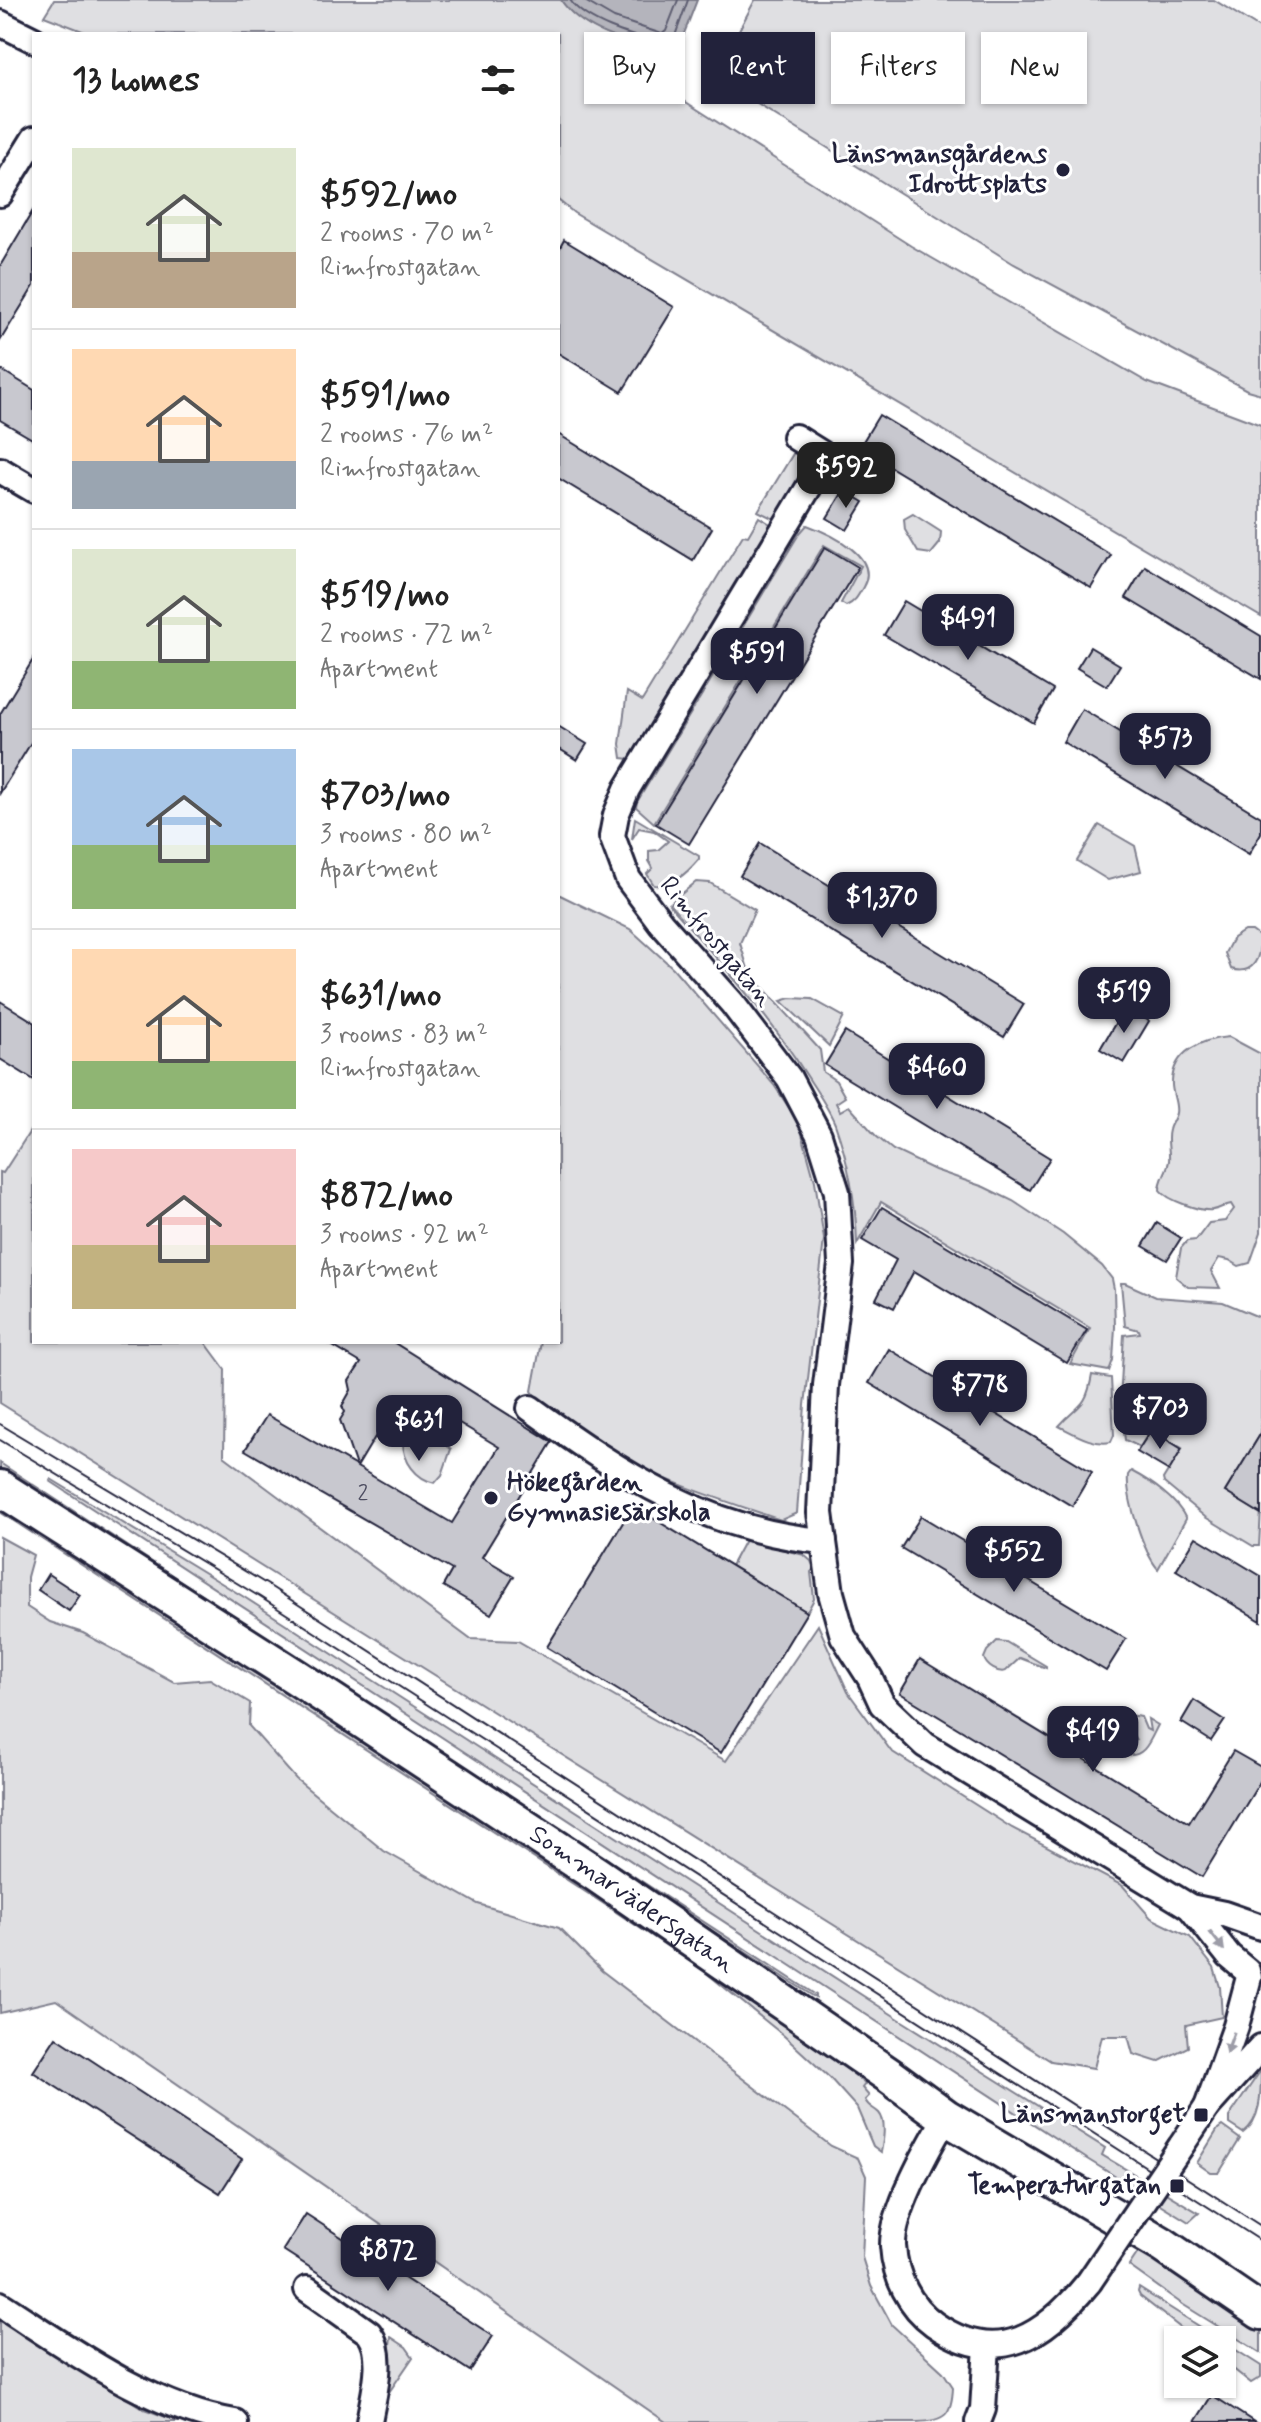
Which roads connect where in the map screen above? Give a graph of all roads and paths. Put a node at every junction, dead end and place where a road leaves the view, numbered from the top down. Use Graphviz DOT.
graph roads {
  1 [pos="0,23"];
  2 [pos="32,39"];
  3 [pos="32,142"];
  4 [pos="0,194"];
  5 [pos="795,437"];
  6 [pos="0,470"];
  7 [pos="32,489"];
  8 [pos="530,1408"];
  9 [pos="0,1488"];
  10 [pos="824,1541"];
  11 [pos="1190,1907"];
  12 [pos="1261,1929"];
  13 [pos="1252,1980"];
  14 [pos="1261,2047"];
  15 [pos="1207,2107"];
  16 [pos="946,2117"];
  17 [pos="307,2289"];
  18 [pos="0,2304"];
  19 [pos="1261,2312"];
  20 [pos="987,2346"];
  21 [pos="235,2422"];
  22 [pos="369,2422"];
  23 [pos="978,2422"];
  1 -- 2 [label="street"];
  3 -- 4 [label="street"];
  5 -- 10 [label="street, Rimfrostgatan"];
  6 -- 7 [label="street"];
  8 -- 10 [label="street"];
  9 -- 16 [label="street, Sommarvädersgatan"];
  10 -- 11 [label="street, Rimfrostgatan"];
  11 -- 12 [label="street, Rimfrostgatan"];
  11 -- 13 [label="street, Rimfrostgatan, one-way"];
  12 -- 13 [label="street"];
  13 -- 15 [label="street, one-way"];
  14 -- 15 [label="street"];
  15 -- 20 [label="street, bridge"];
  16 -- 19 [label="street, Sommarvädersgatan"];
  16 -- 20 [label="street"];
  17 -- 22 [label="street"];
  18 -- 21 [label="street"];
  20 -- 23 [label="street"];
}
